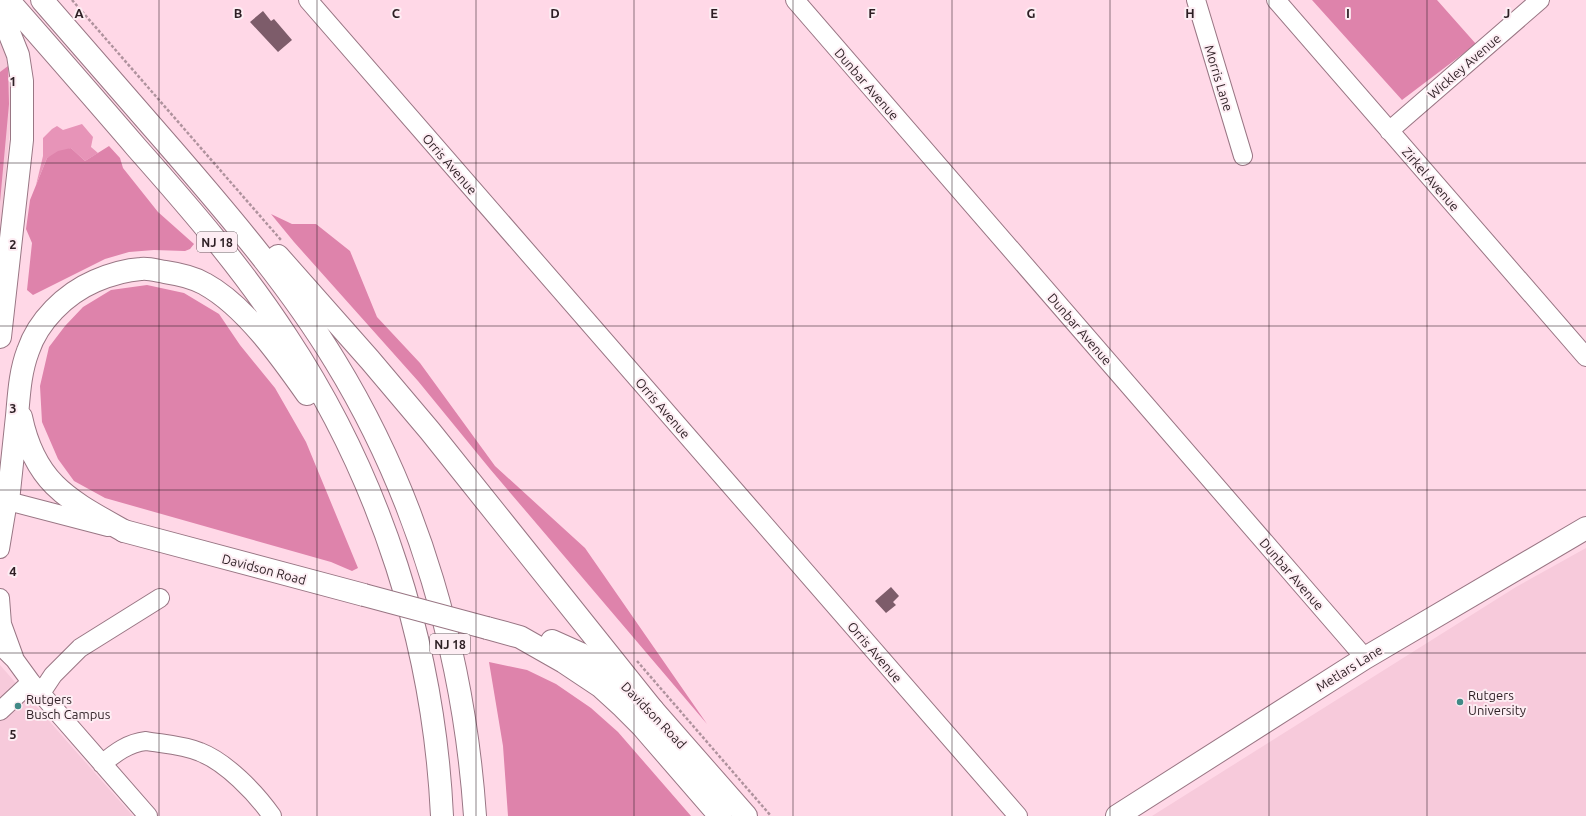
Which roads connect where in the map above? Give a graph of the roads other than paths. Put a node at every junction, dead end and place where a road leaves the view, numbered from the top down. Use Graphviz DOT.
graph roads {
  1 [pos="8,0"];
  2 [pos="42,0"];
  3 [pos="308,0"];
  4 [pos="794,0"];
  5 [pos="1196,0"];
  6 [pos="1276,0"];
  7 [pos="1540,0"];
  8 [pos="0,13"];
  9 [pos="110,78"];
  10 [pos="1389,131"];
  11 [pos="1243,156"];
  12 [pos="0,337"];
  13 [pos="1586,357"];
  14 [pos="18,402"];
  15 [pos="4,500"];
  16 [pos="379,516"];
  17 [pos="1586,528"];
  18 [pos="124,531"];
  19 [pos="0,549"];
  20 [pos="0,598"];
  21 [pos="160,598"];
  22 [pos="520,638"];
  23 [pos="0,645"];
  24 [pos="1365,658"];
  25 [pos="15,660"];
  26 [pos="36,688"];
  27 [pos="653,710"];
  28 [pos="0,711"];
  29 [pos="102,764"];
  30 [pos="148,816"];
  31 [pos="272,816"];
  32 [pos="442,816"];
  33 [pos="475,816"];
  34 [pos="720,816"];
  35 [pos="746,816"];
  36 [pos="1018,816"];
  37 [pos="1117,816"];
  1 -- 16 [label="main road, NJ 18"];
  2 -- 9 [label="main road, NJ 18"];
  3 -- 36 [label="street, Orris Avenue"];
  4 -- 24 [label="street, Dunbar Avenue"];
  5 -- 11 [label="street, Morris Lane"];
  6 -- 10 [label="street, Zirkel Avenue"];
  7 -- 10 [label="street, Wickley Avenue"];
  8 -- 12 [label="main road"];
  9 -- 27 [label="main road"];
  9 -- 33 [label="main road, NJ 18"];
  10 -- 13 [label="street, Zirkel Avenue"];
  14 -- 15 [label="main road"];
  14 -- 16 [label="main road"];
  14 -- 18 [label="main road"];
  15 -- 18 [label="street, Davidson Road"];
  15 -- 19 [label="street"];
  16 -- 32 [label="main road, NJ 18"];
  17 -- 24 [label="main road, Metlars Lane"];
  18 -- 22 [label="main road, Davidson Road, bridge"];
  20 -- 25 [label="street"];
  21 -- 26 [label="street"];
  22 -- 27 [label="main road, Davidson Road"];
  22 -- 34 [label="main road, Davidson Road"];
  23 -- 25 [label="street"];
  24 -- 37 [label="main road, Metlars Lane"];
  25 -- 26 [label="street"];
  26 -- 28 [label="street"];
  26 -- 29 [label="street"];
  27 -- 35 [label="main road, Davidson Road"];
  29 -- 30 [label="street"];
  29 -- 31 [label="street"];
}
